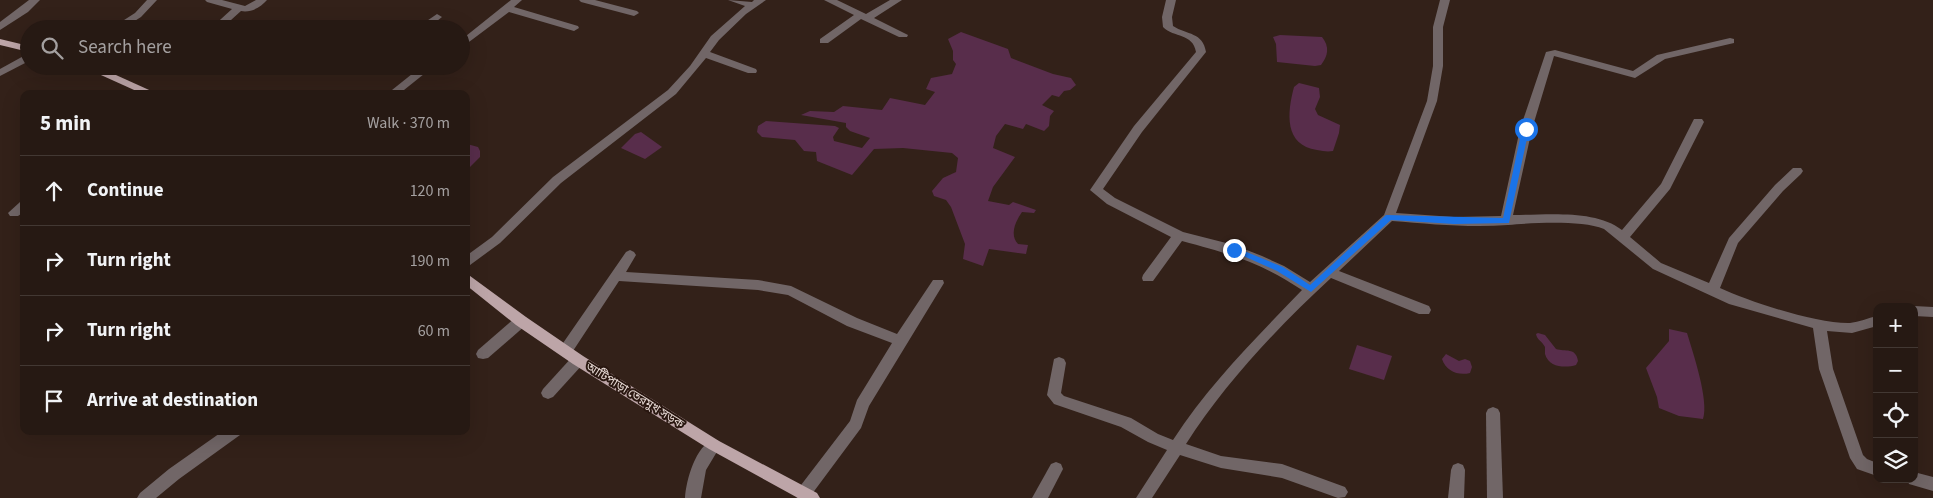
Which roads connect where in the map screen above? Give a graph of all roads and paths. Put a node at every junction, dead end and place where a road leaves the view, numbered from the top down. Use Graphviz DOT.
graph roads {
  1 [pos="35,0"];
  2 [pos="152,0"];
  3 [pos="210,0"];
  4 [pos="262,0"];
  5 [pos="516,0"];
  6 [pos="584,0"];
  7 [pos="733,0"];
  8 [pos="830,0"];
  9 [pos="897,0"];
  10 [pos="1171,0"];
  11 [pos="1445,0"];
  12 [pos="757,2"];
  13 [pos="240,7"];
  14 [pos="506,8"];
  15 [pos="634,14"];
  16 [pos="437,17"];
  17 [pos="864,17"];
  18 [pos="129,20"];
  19 [pos="225,20"];
  20 [pos="433,20"];
  21 [pos="0,27"];
  22 [pos="574,28"];
  23 [pos="903,35"];
  24 [pos="470,38"];
  25 [pos="824,41"];
  26 [pos="1730,41"];
  27 [pos="0,42"];
  28 [pos="20,46"];
  29 [pos="703,53"];
  30 [pos="20,61"];
  31 [pos="752,72"];
  32 [pos="0,73"];
  33 [pos="107,75"];
  34 [pos="415,75"];
  35 [pos="143,90"];
  36 [pos="397,90"];
  37 [pos="1698,122"];
  38 [pos="1797,171"];
  39 [pos="1389,217"];
  40 [pos="1506,221"];
  41 [pos="1179,236"];
  42 [pos="1623,237"];
  43 [pos="630,254"];
  44 [pos="470,261"];
  45 [pos="1329,272"];
  46 [pos="616,276"];
  47 [pos="1148,278"];
  48 [pos="470,281"];
  49 [pos="938,283"];
  50 [pos="1311,289"];
  51 [pos="1712,291"];
  52 [pos="1424,310"];
  53 [pos="1918,311"];
  54 [pos="1933,312"];
  55 [pos="521,321"];
  56 [pos="1873,322"];
  57 [pos="1819,325"];
  58 [pos="900,340"];
  59 [pos="566,350"];
  60 [pos="483,354"];
  61 [pos="578,360"];
  62 [pos="1060,363"];
  63 [pos="548,393"];
  64 [pos="1493,413"];
  65 [pos="229,435"];
  66 [pos="714,445"];
  67 [pos="1175,447"];
  68 [pos="1873,468"];
  69 [pos="1056,469"];
  70 [pos="1458,470"];
  71 [pos="1918,480"];
  72 [pos="1933,484"];
  73 [pos="1340,492"];
  74 [pos="808,496"];
  75 [pos="145,498"];
  76 [pos="693,498"];
  77 [pos="1040,498"];
  78 [pos="1144,498"];
  79 [pos="1456,498"];
  80 [pos="1495,498"];
  1 -- 21 [label="street"];
  2 -- 18 [label="street"];
  3 -- 13 [label="street"];
  4 -- 13 [label="street"];
  5 -- 14 [label="street"];
  6 -- 15 [label="street"];
  7 -- 12 [label="street"];
  8 -- 17 [label="street"];
  9 -- 17 [label="street"];
  10 -- 41 [label="street"];
  11 -- 39 [label="street"];
  12 -- 29 [label="street"];
  13 -- 19 [label="street"];
  14 -- 22 [label="street"];
  14 -- 24 [label="street"];
  16 -- 20 [label="street"];
  17 -- 23 [label="street"];
  17 -- 25 [label="street"];
  26 -- 40 [label="street"];
  27 -- 28 [label="main road"];
  29 -- 31 [label="street"];
  29 -- 44 [label="street"];
  30 -- 32 [label="street"];
  33 -- 35 [label="main road"];
  34 -- 36 [label="street"];
  37 -- 42 [label="street"];
  38 -- 51 [label="street"];
  39 -- 40 [label="street"];
  39 -- 45 [label="street"];
  40 -- 42 [label="street"];
  41 -- 47 [label="street"];
  41 -- 50 [label="street"];
  42 -- 51 [label="street"];
  43 -- 46 [label="street"];
  45 -- 50 [label="street"];
  45 -- 52 [label="street"];
  46 -- 58 [label="street"];
  46 -- 59 [label="street"];
  48 -- 55 [label="main road, আটিপাড়া তেরমুখ সড়ক"];
  49 -- 58 [label="street"];
  50 -- 67 [label="street"];
  51 -- 57 [label="street"];
  53 -- 54 [label="street"];
  55 -- 59 [label="main road, আটিপাড়া তেরমুখ সড়ক"];
  55 -- 60 [label="street"];
  56 -- 57 [label="street"];
  57 -- 68 [label="street"];
  58 -- 74 [label="street"];
  59 -- 61 [label="main road, আটিপাড়া তেরমুখ সড়ক"];
  61 -- 63 [label="street"];
  61 -- 66 [label="main road, আটিপাড়া তেরমুখ সড়ক"];
  62 -- 67 [label="street"];
  64 -- 80 [label="street"];
  65 -- 75 [label="street"];
  66 -- 74 [label="main road, আটিপাড়া তেরমুখ সড়ক"];
  66 -- 76 [label="street"];
  67 -- 73 [label="street"];
  67 -- 78 [label="street"];
  69 -- 77 [label="street"];
  70 -- 79 [label="street"];
  71 -- 72 [label="street"];
}
